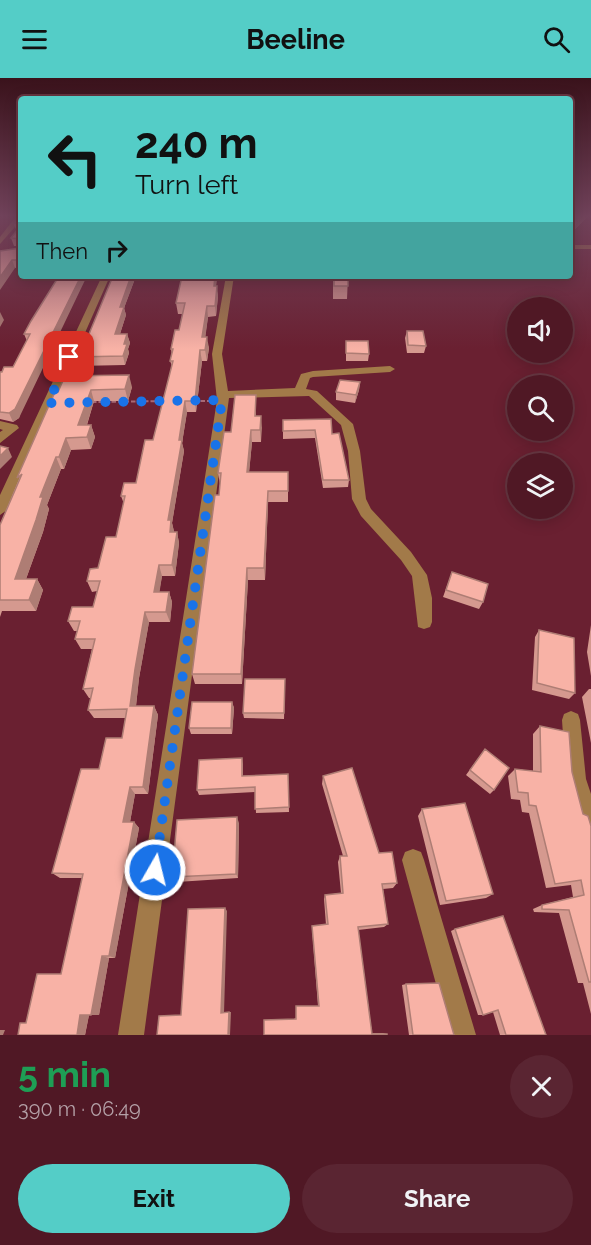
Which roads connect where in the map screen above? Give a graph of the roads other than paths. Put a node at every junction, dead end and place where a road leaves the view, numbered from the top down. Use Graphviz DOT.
graph roads {
  1 [pos="105,279"];
  2 [pos="230,279"];
  3 [pos="390,369"];
  4 [pos="299,391"];
  5 [pos="223,398"];
  6 [pos="0,424"];
  7 [pos="13,428"];
  8 [pos="35,433"];
  9 [pos="0,439"];
  10 [pos="0,510"];
  11 [pos="424,622"];
  12 [pos="571,720"];
  13 [pos="591,824"];
  14 [pos="413,860"];
  15 [pos="131,1035"];
  16 [pos="463,1035"];
  1 -- 8 [label="street"];
  2 -- 5 [label="street"];
  3 -- 4 [label="street"];
  4 -- 5 [label="street"];
  4 -- 11 [label="street"];
  5 -- 15 [label="street"];
  6 -- 7 [label="street"];
  7 -- 8 [label="street"];
  7 -- 9 [label="street"];
  8 -- 10 [label="street"];
  12 -- 13 [label="street"];
  14 -- 16 [label="street"];
}
